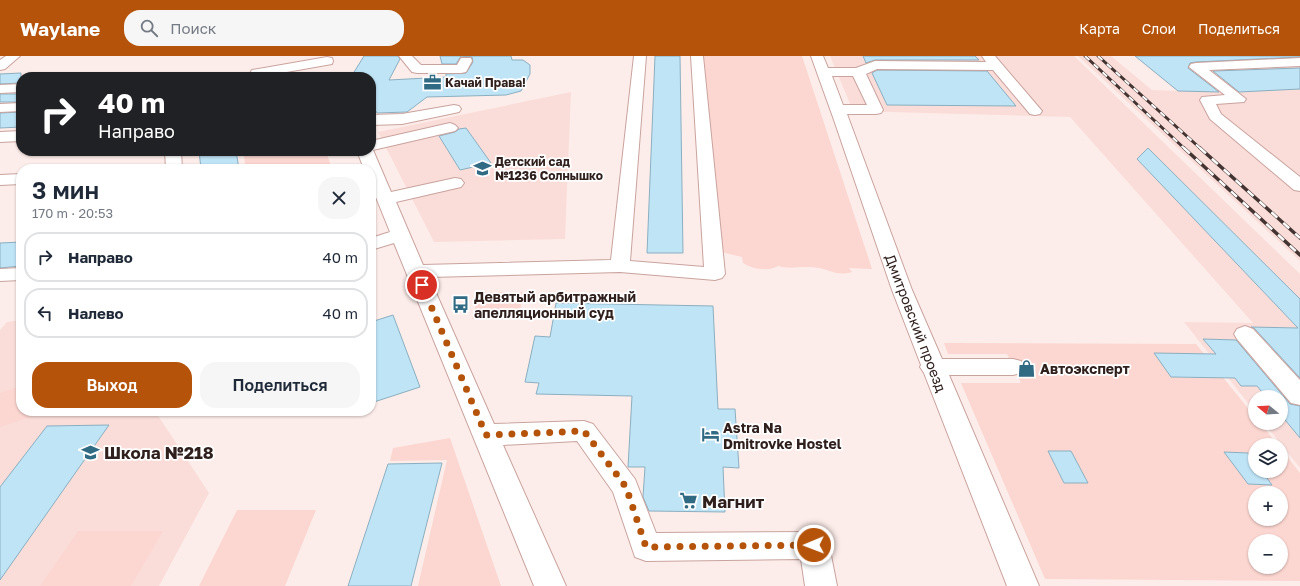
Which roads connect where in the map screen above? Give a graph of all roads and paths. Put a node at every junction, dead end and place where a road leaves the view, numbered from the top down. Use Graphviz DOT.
graph roads {
  1 [pos="14,56"];
  2 [pos="405,56"];
  3 [pos="640,56"];
  4 [pos="697,56"];
  5 [pos="817,56"];
  6 [pos="327,60"];
  7 [pos="466,60"];
  8 [pos="992,61"];
  9 [pos="1300,62"];
  10 [pos="0,66"];
  11 [pos="257,71"];
  12 [pos="823,72"];
  13 [pos="858,72"];
  14 [pos="16,88"];
  15 [pos="0,89"];
  16 [pos="16,107"];
  17 [pos="0,108"];
  18 [pos="454,109"];
  19 [pos="837,109"];
  20 [pos="1035,111"];
  21 [pos="376,120"];
  22 [pos="450,128"];
  23 [pos="16,136"];
  24 [pos="0,137"];
  25 [pos="376,145"];
  26 [pos="376,177"];
  27 [pos="16,179"];
  28 [pos="0,180"];
  29 [pos="455,182"];
  30 [pos="1300,186"];
  31 [pos="385,199"];
  32 [pos="400,235"];
  33 [pos="376,242"];
  34 [pos="620,266"];
  35 [pos="416,271"];
  36 [pos="16,274"];
  37 [pos="0,275"];
  38 [pos="1245,334"];
  39 [pos="932,366"];
  40 [pos="1013,367"];
  41 [pos="1300,396"];
  42 [pos="486,435"];
  43 [pos="550,586"];
  44 [pos="821,586"];
  45 [pos="1023,586"];
  1 -- 10 [label="street"];
  2 -- 7 [label="street"];
  3 -- 34 [label="street"];
  4 -- 34 [label="street"];
  5 -- 12 [label="street, Дмитровский проезд"];
  6 -- 11 [label="street"];
  8 -- 13 [label="street"];
  8 -- 20 [label="street"];
  9 -- 30 [label="street"];
  12 -- 13 [label="street"];
  12 -- 19 [label="street, Дмитровский проезд"];
  13 -- 19 [label="street"];
  14 -- 15 [label="street"];
  16 -- 17 [label="street"];
  18 -- 21 [label="street"];
  19 -- 39 [label="street, Дмитровский проезд"];
  22 -- 25 [label="street"];
  23 -- 24 [label="street"];
  26 -- 31 [label="street"];
  27 -- 28 [label="street"];
  29 -- 31 [label="street"];
  31 -- 32 [label="street"];
  32 -- 33 [label="street"];
  32 -- 35 [label="street"];
  34 -- 35 [label="street"];
  35 -- 42 [label="street"];
  36 -- 37 [label="street"];
  38 -- 41 [label="street"];
  39 -- 40 [label="street"];
  39 -- 45 [label="street, Дмитровский проезд"];
  42 -- 43 [label="street"];
  42 -- 44 [label="street"];
}
